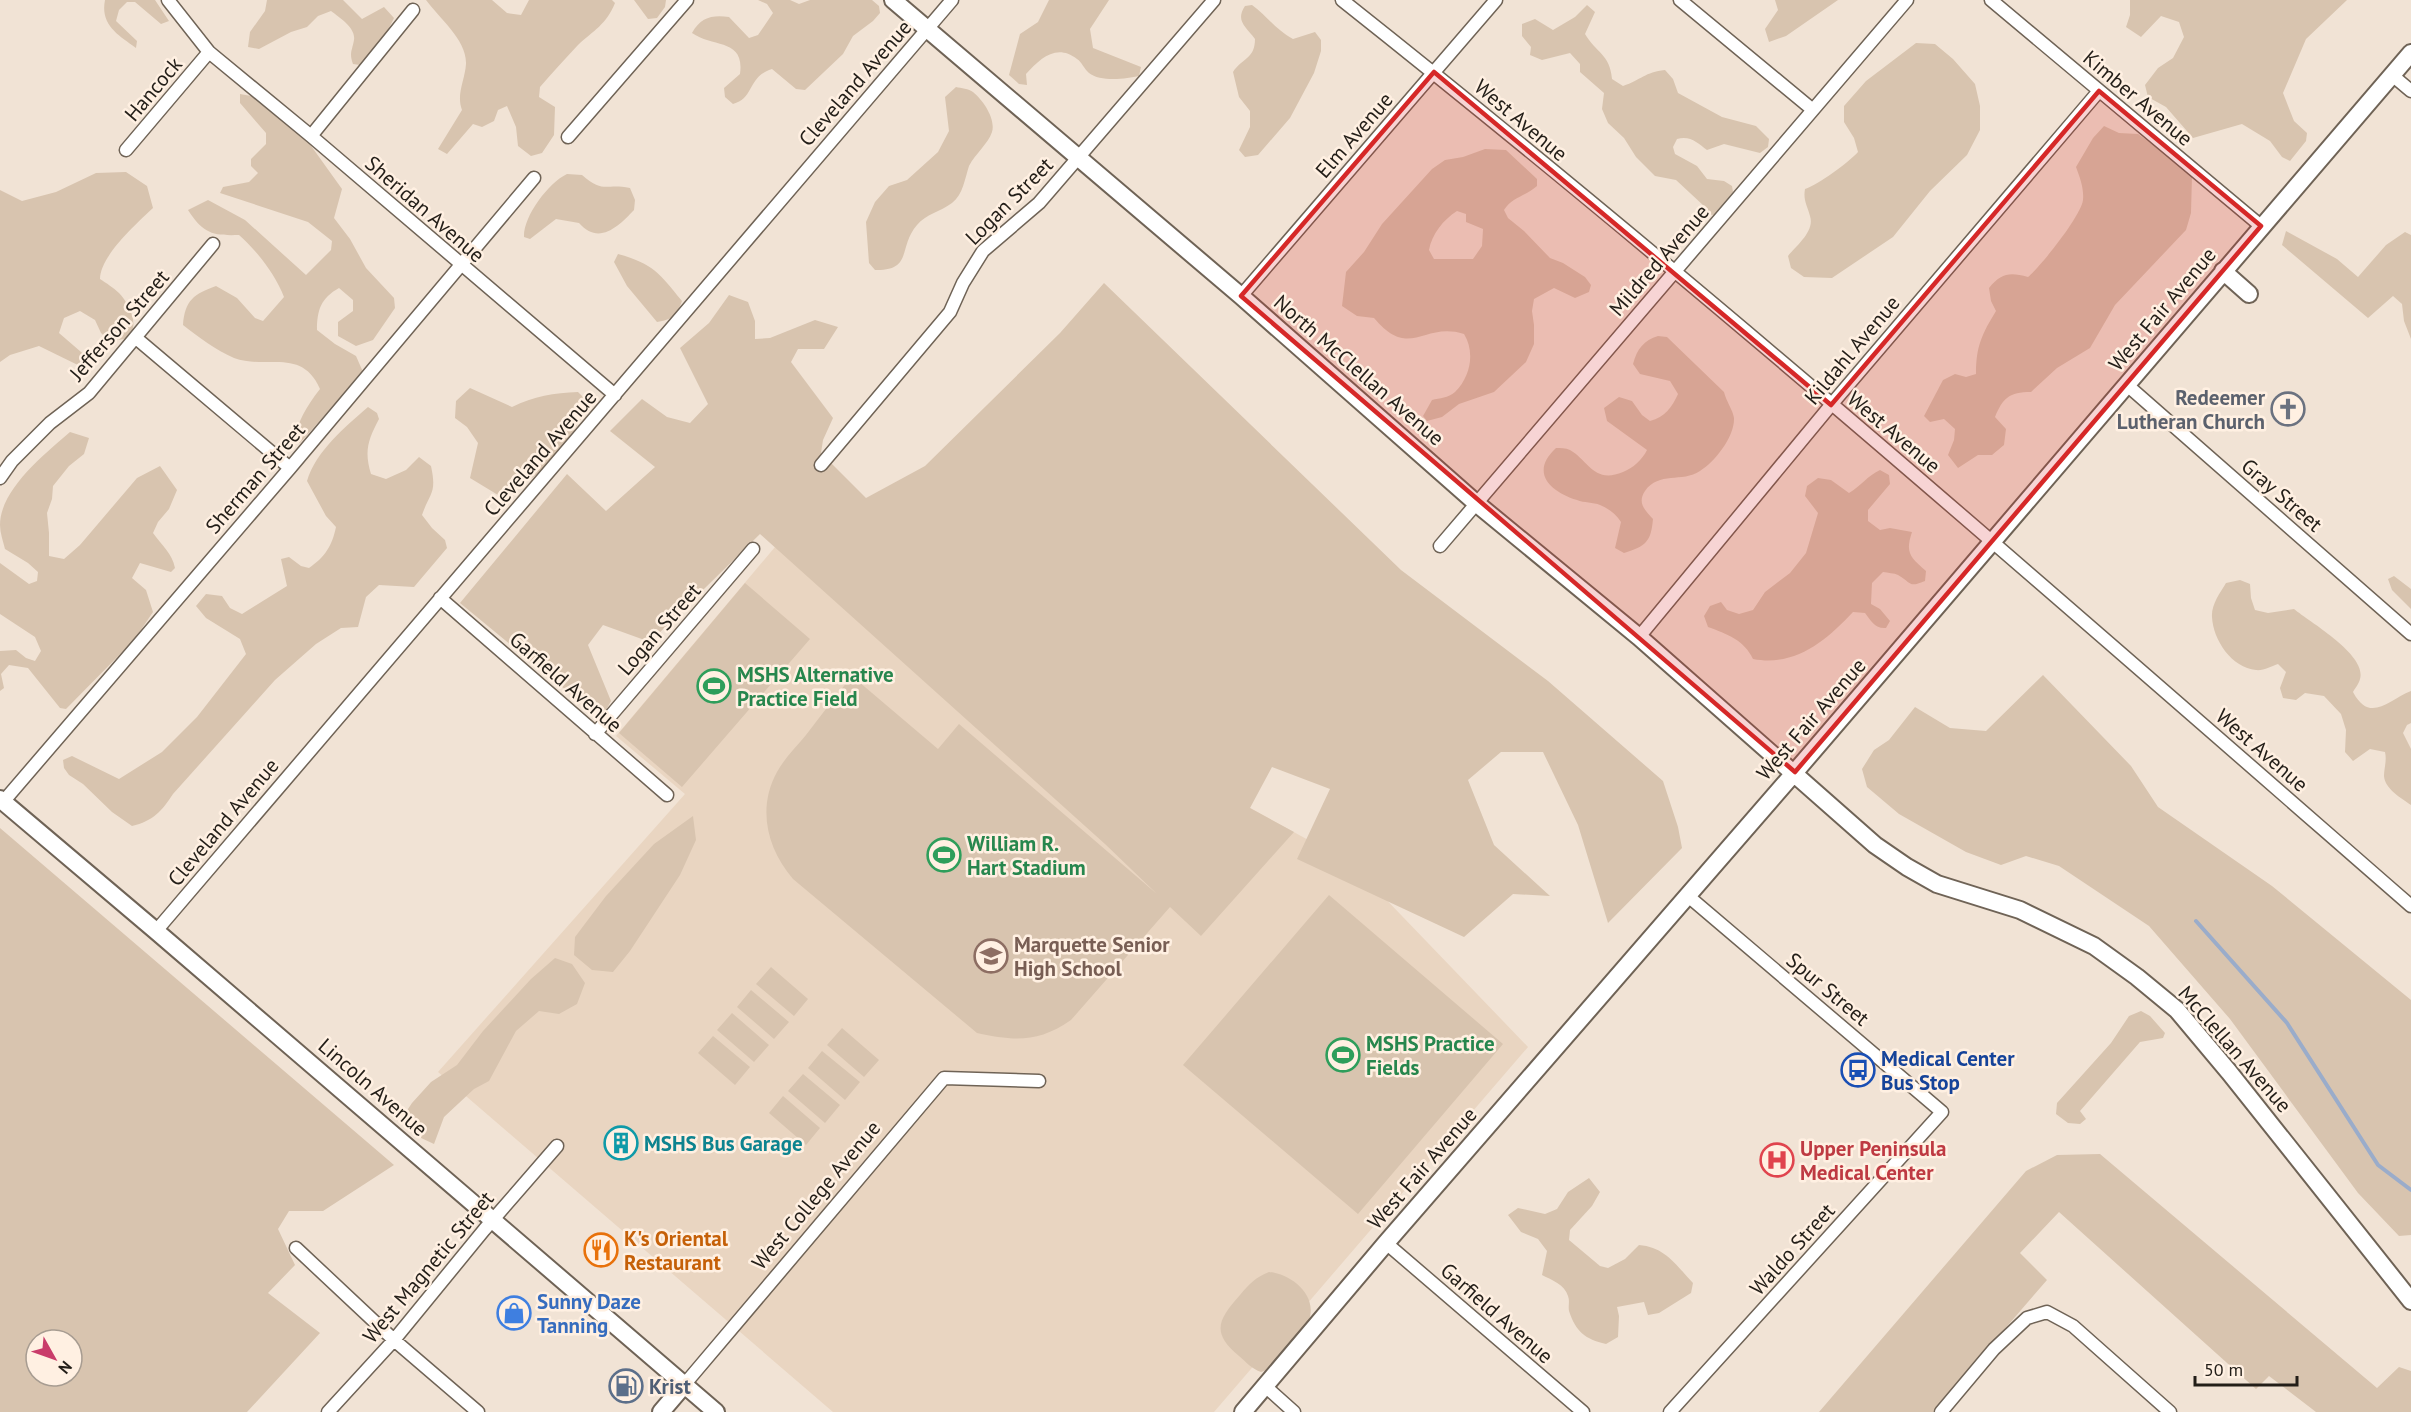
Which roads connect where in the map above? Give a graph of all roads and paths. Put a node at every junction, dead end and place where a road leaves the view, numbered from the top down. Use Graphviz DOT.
graph roads {
  1 [pos="168,0"];
  2 [pos="687,0"];
  3 [pos="893,0"];
  4 [pos="952,0"];
  5 [pos="1214,0"];
  6 [pos="1342,0"];
  7 [pos="1496,0"];
  8 [pos="1680,0"];
  9 [pos="1907,0"];
  10 [pos="1991,0"];
  11 [pos="413,10"];
  12 [pos="927,29"];
  13 [pos="209,52"];
  14 [pos="2411,53"];
  15 [pos="1434,72"];
  16 [pos="2392,75"];
  17 [pos="2099,91"];
  18 [pos="2411,91"];
  19 [pos="1813,110"];
  20 [pos="311,136"];
  21 [pos="568,137"];
  22 [pos="126,150"];
  23 [pos="1078,158"];
  24 [pos="534,178"];
  25 [pos="2261,226"];
  26 [pos="213,244"];
  27 [pos="461,265"];
  28 [pos="2223,271"];
  29 [pos="1674,272"];
  30 [pos="2249,294"];
  31 [pos="1241,296"];
  32 [pos="136,338"];
  33 [pos="2127,385"];
  34 [pos="615,395"];
  35 [pos="1830,405"];
  36 [pos="821,465"];
  37 [pos="290,468"];
  38 [pos="0,478"];
  39 [pos="1476,503"];
  40 [pos="1993,542"];
  41 [pos="1440,546"];
  42 [pos="753,549"];
  43 [pos="440,598"];
  44 [pos="2411,634"];
  45 [pos="1639,637"];
  46 [pos="595,734"];
  47 [pos="1795,772"];
  48 [pos="667,795"];
  49 [pos="2,800"];
  50 [pos="1688,896"];
  51 [pos="2411,906"];
  52 [pos="156,931"];
  53 [pos="1039,1081"];
  54 [pos="1942,1112"];
  55 [pos="557,1146"];
  56 [pos="492,1219"];
  57 [pos="1386,1243"];
  58 [pos="296,1248"];
  59 [pos="2411,1301"];
  60 [pos="394,1340"];
  61 [pos="684,1385"];
  62 [pos="1264,1386"];
  63 [pos="328,1412"];
  64 [pos="478,1412"];
  65 [pos="661,1412"];
  66 [pos="716,1412"];
  67 [pos="1243,1412"];
  68 [pos="1294,1412"];
  69 [pos="1583,1412"];
  70 [pos="1670,1412"];
  71 [pos="1941,1412"];
  72 [pos="2170,1412"];
  1 -- 13 [label="street, Sheridan Avenue"];
  2 -- 21 [label="street"];
  3 -- 12 [label="street, North McClellan Avenue"];
  4 -- 12 [label="street, Cleveland Avenue"];
  5 -- 23 [label="street, Logan Street"];
  6 -- 15 [label="street, West Avenue"];
  7 -- 15 [label="street, Elm Avenue"];
  8 -- 19 [label="street"];
  9 -- 19 [label="street, Mildred Avenue"];
  10 -- 17 [label="street, Kimber Avenue"];
  11 -- 20 [label="street"];
  12 -- 23 [label="street, North McClellan Avenue"];
  12 -- 34 [label="street, Cleveland Avenue"];
  13 -- 20 [label="street, Sheridan Avenue"];
  13 -- 22 [label="street, Hancock"];
  14 -- 16 [label="street, West Fair Avenue"];
  15 -- 29 [label="street, West Avenue"];
  15 -- 31 [label="street, Elm Avenue"];
  16 -- 18 [label="street"];
  16 -- 25 [label="street, West Fair Avenue"];
  17 -- 25 [label="street, Kimber Avenue"];
  17 -- 35 [label="street, Kildahl Avenue"];
  19 -- 29 [label="street, Mildred Avenue"];
  20 -- 27 [label="street, Sheridan Avenue"];
  23 -- 31 [label="street, North McClellan Avenue"];
  23 -- 36 [label="street, Logan Street"];
  24 -- 27 [label="street, Sherman Street"];
  25 -- 28 [label="street, West Fair Avenue"];
  26 -- 32 [label="street, Jefferson Street"];
  27 -- 34 [label="street, Sheridan Avenue"];
  27 -- 37 [label="street, Sherman Street"];
  28 -- 30 [label="street"];
  28 -- 33 [label="street, West Fair Avenue"];
  29 -- 35 [label="street, West Avenue"];
  29 -- 39 [label="street, Mildred Avenue"];
  31 -- 39 [label="street, North McClellan Avenue"];
  32 -- 37 [label="street"];
  32 -- 38 [label="street, Jefferson Street"];
  33 -- 40 [label="street, West Fair Avenue"];
  33 -- 44 [label="street, Gray Street"];
  34 -- 43 [label="street, Cleveland Avenue"];
  35 -- 40 [label="street, West Avenue"];
  35 -- 45 [label="street, Kildahl Avenue"];
  37 -- 49 [label="street, Sherman Street"];
  39 -- 41 [label="street, Mildred Avenue"];
  39 -- 45 [label="street, North McClellan Avenue"];
  40 -- 47 [label="street, West Fair Avenue"];
  40 -- 51 [label="street, West Avenue"];
  42 -- 46 [label="street, Logan Street"];
  43 -- 46 [label="street, Garfield Avenue"];
  43 -- 52 [label="street, Cleveland Avenue"];
  45 -- 47 [label="street, North McClellan Avenue"];
  46 -- 48 [label="street, Garfield Avenue"];
  47 -- 50 [label="street, West Fair Avenue"];
  47 -- 59 [label="street, McClellan Avenue"];
  49 -- 52 [label="street, Lincoln Avenue"];
  50 -- 54 [label="street, Spur Street"];
  50 -- 57 [label="street, West Fair Avenue"];
  52 -- 56 [label="street, Lincoln Avenue"];
  53 -- 61 [label="street, West College Avenue"];
  54 -- 70 [label="street, Waldo Street"];
  55 -- 56 [label="street, West Magnetic Street"];
  56 -- 60 [label="street, West Magnetic Street"];
  56 -- 61 [label="street, Lincoln Avenue"];
  57 -- 62 [label="street, West Fair Avenue"];
  57 -- 69 [label="street, Garfield Avenue"];
  58 -- 60 [label="street"];
  60 -- 63 [label="street, West Magnetic Street"];
  60 -- 64 [label="street"];
  61 -- 65 [label="street, West College Avenue"];
  61 -- 66 [label="street, Lincoln Avenue"];
  62 -- 67 [label="street, West Fair Avenue"];
  62 -- 68 [label="street"];
  71 -- 72 [label="street"];
}
